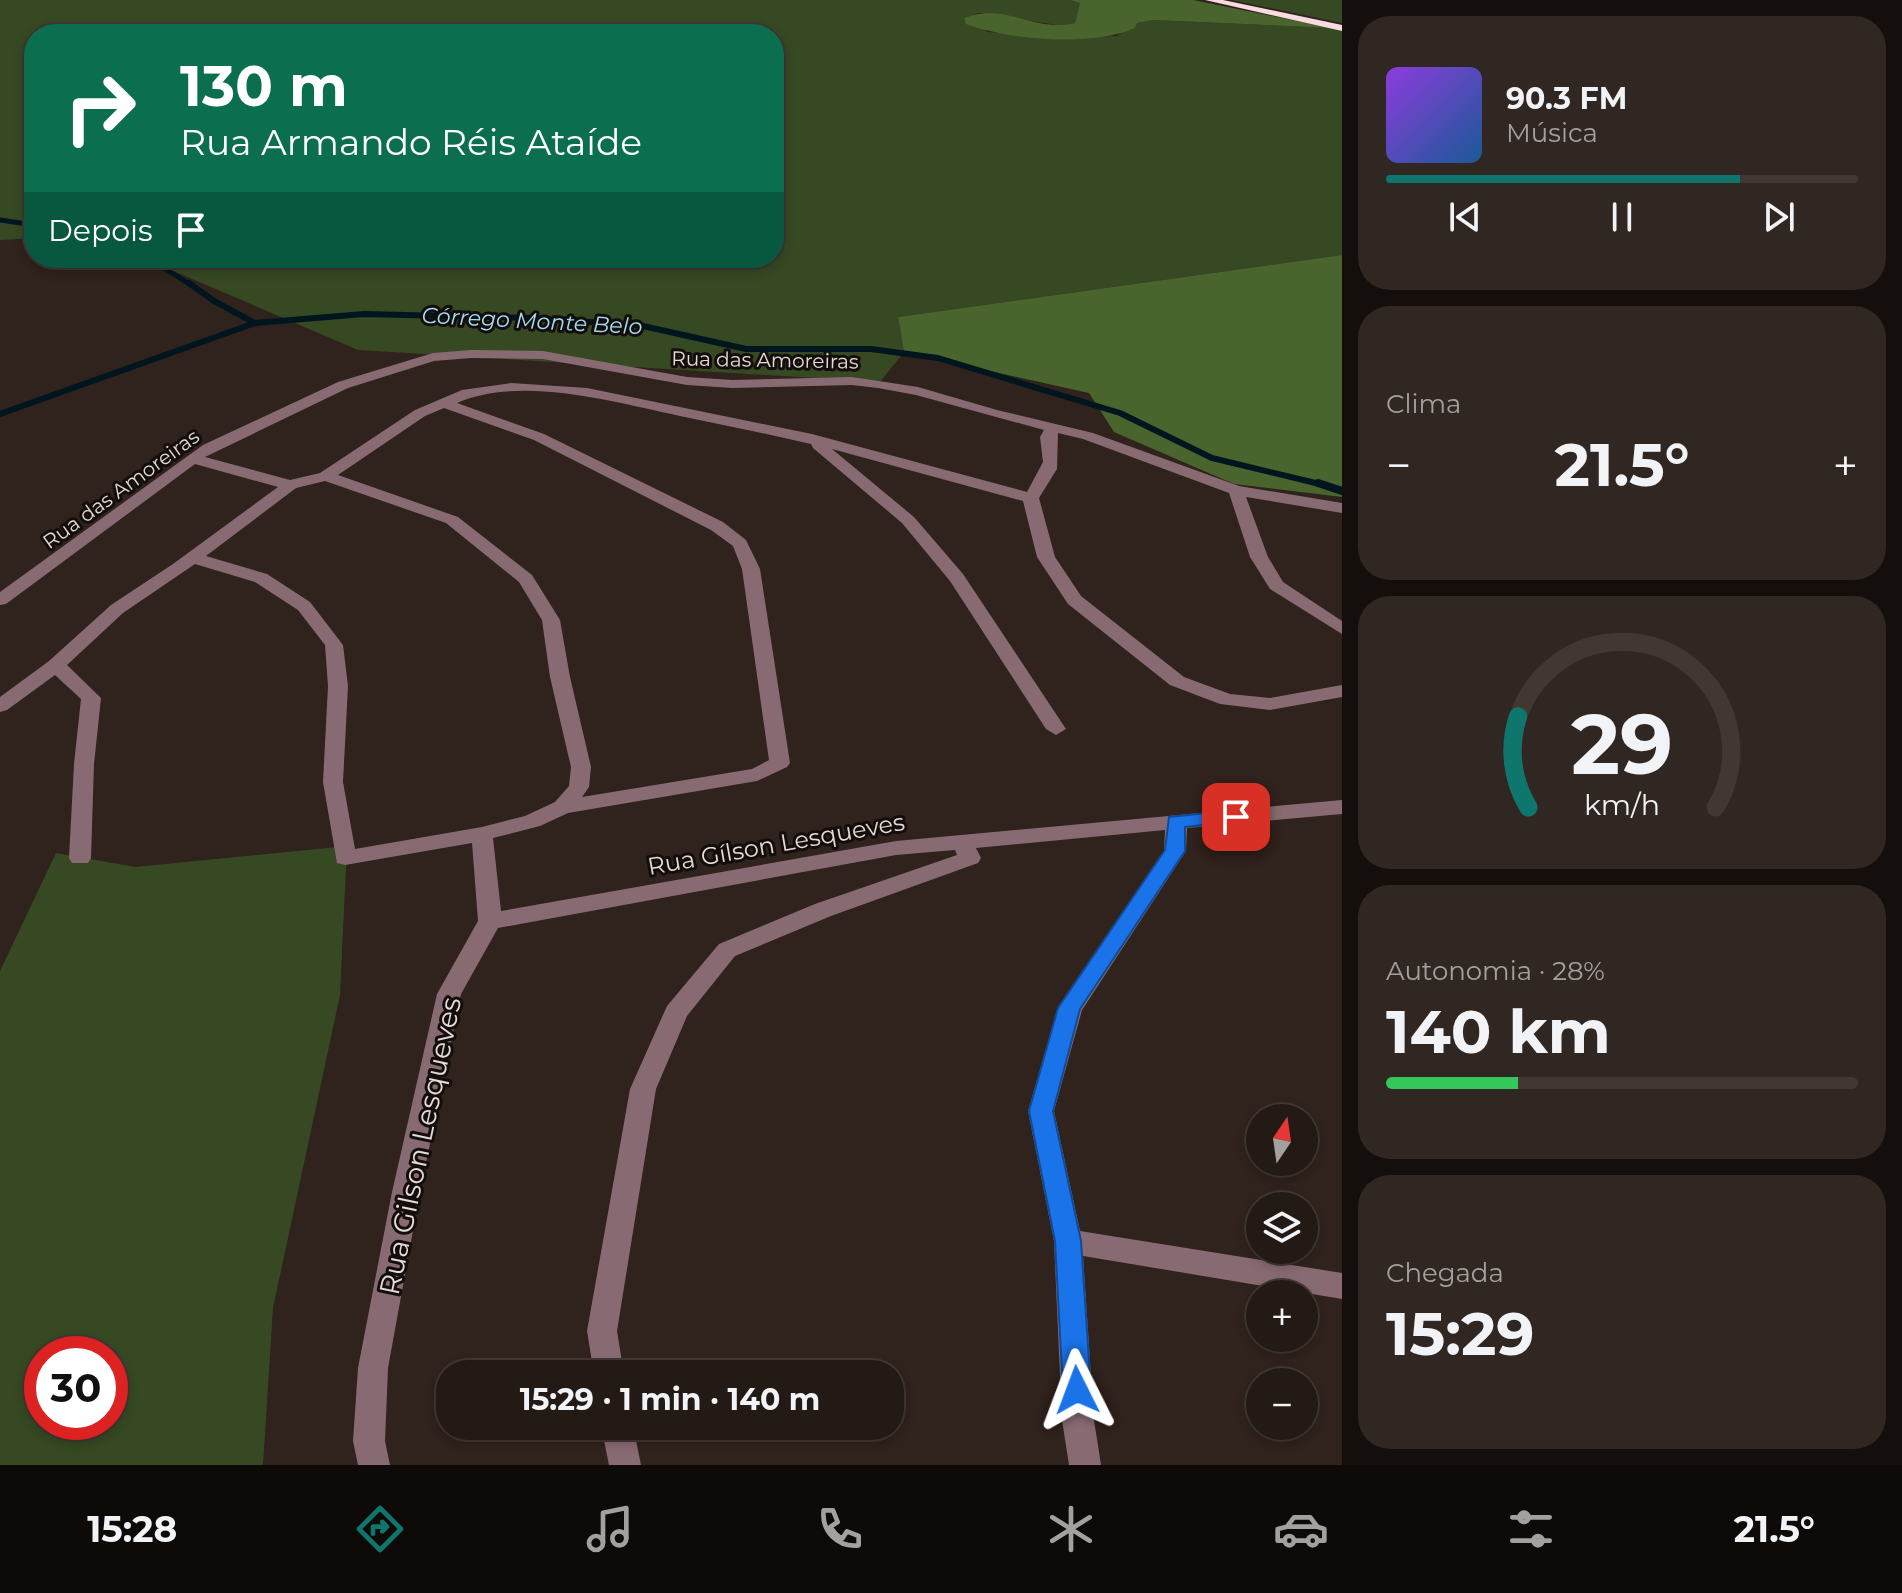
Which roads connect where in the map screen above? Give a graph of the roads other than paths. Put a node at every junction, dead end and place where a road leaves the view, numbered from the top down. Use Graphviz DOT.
graph roads {
  1 [pos="1210,0"];
  2 [pos="1342,28"];
  3 [pos="444,403"];
  4 [pos="1053,428"];
  5 [pos="812,439"];
  6 [pos="193,459"];
  7 [pos="326,476"];
  8 [pos="290,485"];
  9 [pos="1236,490"];
  10 [pos="1031,498"];
  11 [pos="1342,508"];
  12 [pos="193,558"];
  13 [pos="0,600"];
  14 [pos="1342,629"];
  15 [pos="56,665"];
  16 [pos="1342,691"];
  17 [pos="0,706"];
  18 [pos="1056,729"];
  19 [pos="563,807"];
  20 [pos="1342,807"];
  21 [pos="1176,822"];
  22 [pos="482,834"];
  23 [pos="966,850"];
  24 [pos="80,858"];
  25 [pos="490,921"];
  26 [pos="1068,1241"];
  27 [pos="1342,1286"];
  28 [pos="607,1360"];
  29 [pos="620,1440"];
  30 [pos="374,1465"];
  31 [pos="625,1465"];
  32 [pos="1085,1465"];
  1 -- 2 [label="highway"];
  3 -- 5 [label="street"];
  3 -- 7 [label="street"];
  3 -- 19 [label="street"];
  4 -- 6 [label="street, Rua das Amoreiras"];
  4 -- 9 [label="street, Rua das Amoreiras"];
  4 -- 10 [label="street"];
  5 -- 10 [label="street"];
  5 -- 18 [label="street"];
  6 -- 8 [label="street"];
  6 -- 13 [label="street, Rua das Amoreiras"];
  7 -- 8 [label="street"];
  7 -- 19 [label="street"];
  8 -- 12 [label="street"];
  9 -- 11 [label="street, Rua das Amoreiras"];
  9 -- 14 [label="street"];
  10 -- 16 [label="street"];
  12 -- 15 [label="street"];
  12 -- 22 [label="street"];
  15 -- 17 [label="street"];
  15 -- 24 [label="street"];
  19 -- 22 [label="street"];
  20 -- 21 [label="street, Rua Gílson Lesqueves"];
  21 -- 23 [label="street, Rua Gílson Lesqueves"];
  21 -- 26 [label="street"];
  22 -- 25 [label="street"];
  23 -- 25 [label="street, Rua Gílson Lesqueves"];
  23 -- 28 [label="street"];
  25 -- 30 [label="street, Rua Gilson Lesqueves"];
  26 -- 27 [label="street"];
  26 -- 32 [label="street"];
  29 -- 31 [label="street"];
}
